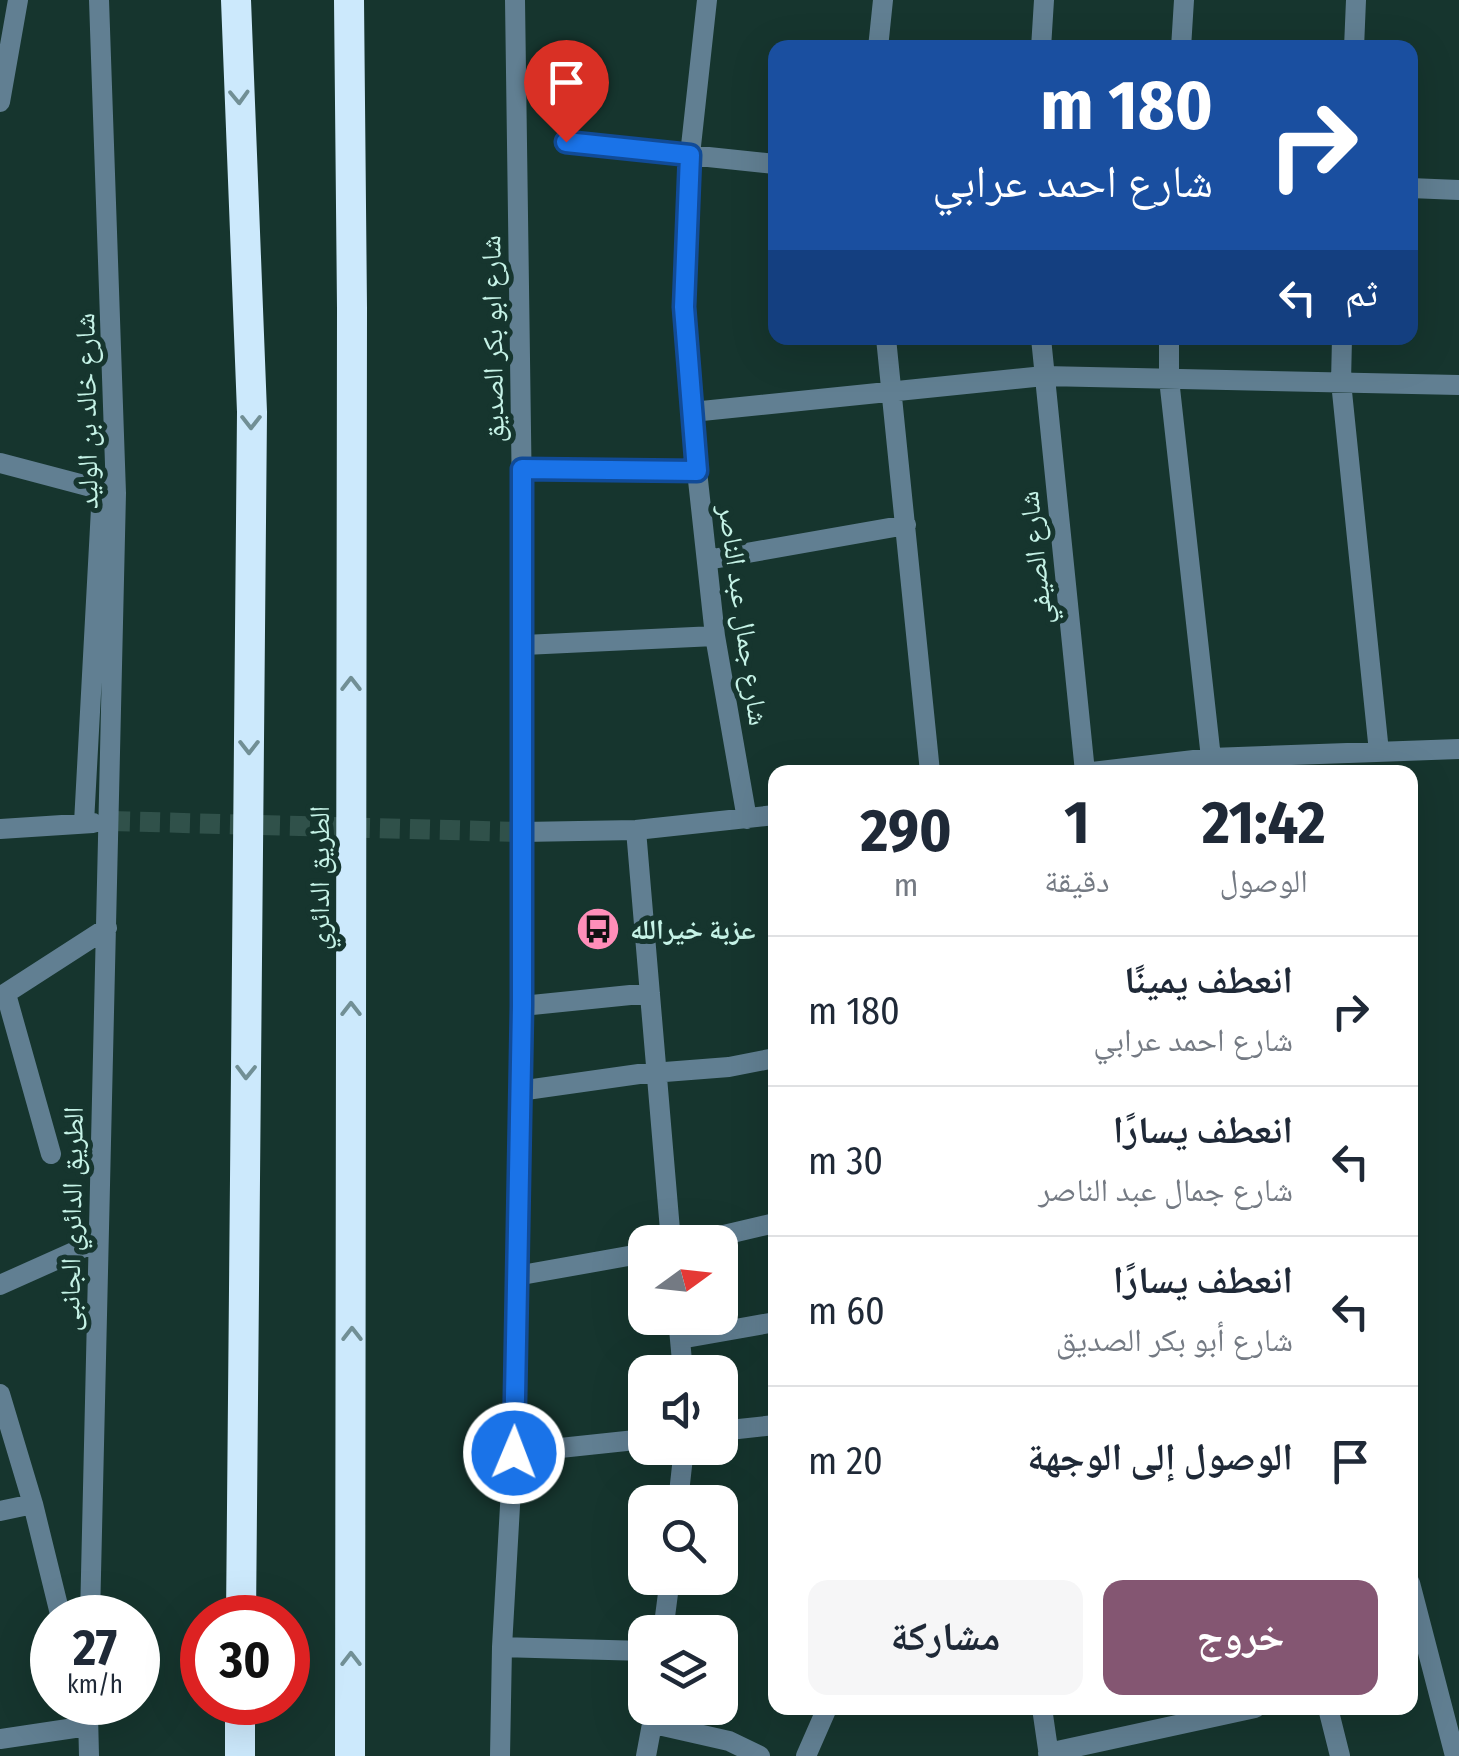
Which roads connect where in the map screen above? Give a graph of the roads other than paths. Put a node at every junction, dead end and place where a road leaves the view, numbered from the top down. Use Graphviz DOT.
graph roads {
  1 [pos="18,0"];
  2 [pos="98,0"];
  3 [pos="236,0"];
  4 [pos="349,0"];
  5 [pos="516,0"];
  6 [pos="707,0"];
  7 [pos="882,0"];
  8 [pos="1044,0"];
  9 [pos="1184,0"];
  10 [pos="1356,0"];
  11 [pos="879,40"];
  12 [pos="1042,40"];
  13 [pos="1182,40"];
  14 [pos="1354,40"];
  15 [pos="0,102"];
  16 [pos="566,142"];
  17 [pos="690,155"];
  18 [pos="768,163"];
  19 [pos="1418,188"];
  20 [pos="1459,190"];
  21 [pos="887,345"];
  22 [pos="1042,345"];
  23 [pos="1169,345"];
  24 [pos="1342,345"];
  25 [pos="1044,376"];
  26 [pos="1169,378"];
  27 [pos="1340,382"];
  28 [pos="1459,386"];
  29 [pos="892,389"];
  30 [pos="692,412"];
  31 [pos="0,463"];
  32 [pos="522,469"];
  33 [pos="697,471"];
  34 [pos="109,492"];
  35 [pos="906,525"];
  36 [pos="707,560"];
  37 [pos="716,636"];
  38 [pos="524,645"];
  39 [pos="1459,749"];
  40 [pos="1380,752"];
  41 [pos="1211,758"];
  42 [pos="929,765"];
  43 [pos="1088,765"];
  44 [pos="1150,765"];
  45 [pos="768,816"];
  46 [pos="747,818"];
  47 [pos="110,821"];
  48 [pos="84,824"];
  49 [pos="0,830"];
  50 [pos="636,830"];
  51 [pos="522,832"];
  52 [pos="107,928"];
  53 [pos="650,993"];
  54 [pos="3,995"];
  55 [pos="522,1006"];
  56 [pos="768,1059"];
  57 [pos="658,1072"];
  58 [pos="520,1090"];
  59 [pos="51,1154"];
  60 [pos="670,1225"];
  61 [pos="768,1226"];
  62 [pos="738,1232"];
  63 [pos="98,1241"];
  64 [pos="628,1256"];
  65 [pos="516,1276"];
  66 [pos="0,1284"];
  67 [pos="768,1322"];
  68 [pos="738,1324"];
  69 [pos="0,1394"];
  70 [pos="768,1426"];
  71 [pos="738,1429"];
  72 [pos="628,1441"];
  73 [pos="514,1453"];
  74 [pos="32,1504"];
  75 [pos="0,1511"];
  76 [pos="55,1595"];
  77 [pos="90,1595"];
  78 [pos="241,1595"];
  79 [pos="1418,1614"];
  80 [pos="502,1647"];
  81 [pos="628,1651"];
  82 [pos="1432,1668"];
  83 [pos="1418,1671"];
  84 [pos="824,1715"];
  85 [pos="1043,1715"];
  86 [pos="1224,1715"];
  87 [pos="1330,1715"];
  88 [pos="240,1725"];
  89 [pos="652,1725"];
  90 [pos="681,1725"];
  91 [pos="88,1726"];
  92 [pos="0,1739"];
  93 [pos="1048,1755"];
  94 [pos="89,1756"];
  95 [pos="240,1756"];
  96 [pos="350,1756"];
  97 [pos="500,1756"];
  98 [pos="646,1756"];
  99 [pos="760,1756"];
  100 [pos="806,1756"];
  101 [pos="1340,1756"];
  102 [pos="1454,1756"];
  1 -- 15 [label="street"];
  2 -- 34 [label="street, شارع خالد بن الوليد"];
  3 -- 78 [label="highway, one-way"];
  96 -- 4 [label="highway, الطريق الدائري, one-way"];
  5 -- 32 [label="street, شارع ابو بكر الصديق"];
  6 -- 17 [label="street, شارع جمال عبد الناصر"];
  7 -- 11 [label="street"];
  8 -- 12 [label="street"];
  9 -- 13 [label="street"];
  10 -- 14 [label="street"];
  16 -- 17 [label="street"];
  17 -- 18 [label="street"];
  17 -- 30 [label="street, شارع جمال عبد الناصر"];
  19 -- 20 [label="street"];
  21 -- 29 [label="street"];
  22 -- 25 [label="street, شارع الصيفي"];
  23 -- 26 [label="street"];
  24 -- 27 [label="street"];
  25 -- 26 [label="street"];
  25 -- 29 [label="street"];
  25 -- 43 [label="street, شارع الصيفي"];
  26 -- 27 [label="street"];
  26 -- 41 [label="street"];
  27 -- 28 [label="street"];
  27 -- 40 [label="street"];
  29 -- 30 [label="street"];
  29 -- 35 [label="street"];
  30 -- 33 [label="street, شارع جمال عبد الناصر"];
  31 -- 34 [label="street"];
  32 -- 33 [label="street"];
  32 -- 38 [label="street, شارع ابو بكر الصديق"];
  33 -- 36 [label="street, شارع جمال عبد الناصر"];
  34 -- 47 [label="street, شارع خالد بن الوليد"];
  34 -- 48 [label="street"];
  35 -- 36 [label="street"];
  35 -- 42 [label="street"];
  36 -- 37 [label="street, شارع جمال عبد الناصر"];
  37 -- 38 [label="street"];
  37 -- 46 [label="street, شارع جمال عبد الناصر"];
  38 -- 51 [label="street, شارع ابو بكر الصديق"];
  39 -- 40 [label="street"];
  40 -- 41 [label="street"];
  41 -- 44 [label="street"];
  45 -- 46 [label="street"];
  46 -- 50 [label="street"];
  47 -- 48 [label="street"];
  47 -- 52 [label="street, الطريق الدائري الجانبى"];
  48 -- 49 [label="street"];
  50 -- 51 [label="street"];
  50 -- 53 [label="street"];
  51 -- 55 [label="street, شارع ابو بكر الصديق"];
  52 -- 54 [label="street"];
  52 -- 63 [label="street, الطريق الدائري الجانبى"];
  53 -- 55 [label="street"];
  53 -- 57 [label="street"];
  54 -- 59 [label="street"];
  55 -- 58 [label="street, شارع ابو بكر الصديق"];
  56 -- 57 [label="street"];
  57 -- 58 [label="street"];
  57 -- 60 [label="street"];
  58 -- 65 [label="street, شارع ابو بكر الصديق"];
  61 -- 62 [label="street"];
  63 -- 66 [label="street"];
  63 -- 77 [label="street, الطريق الدائري الجانبى"];
  64 -- 65 [label="street"];
  65 -- 73 [label="street, شارع ابو بكر الصديق"];
  67 -- 68 [label="street"];
  69 -- 74 [label="street"];
  70 -- 71 [label="street"];
  72 -- 73 [label="street"];
  73 -- 80 [label="street, شارع ابو بكر الصديق"];
  74 -- 75 [label="street"];
  74 -- 76 [label="street"];
  79 -- 82 [label="street"];
  80 -- 81 [label="street"];
  80 -- 97 [label="street, شارع ابو بكر الصديق"];
  82 -- 83 [label="street"];
  82 -- 102 [label="street"];
  84 -- 100 [label="street"];
  85 -- 93 [label="street"];
  86 -- 93 [label="street"];
  87 -- 101 [label="street"];
  88 -- 95 [label="highway"];
  89 -- 98 [label="street"];
  90 -- 99 [label="street"];
  91 -- 92 [label="street"];
  91 -- 94 [label="street"];
}
